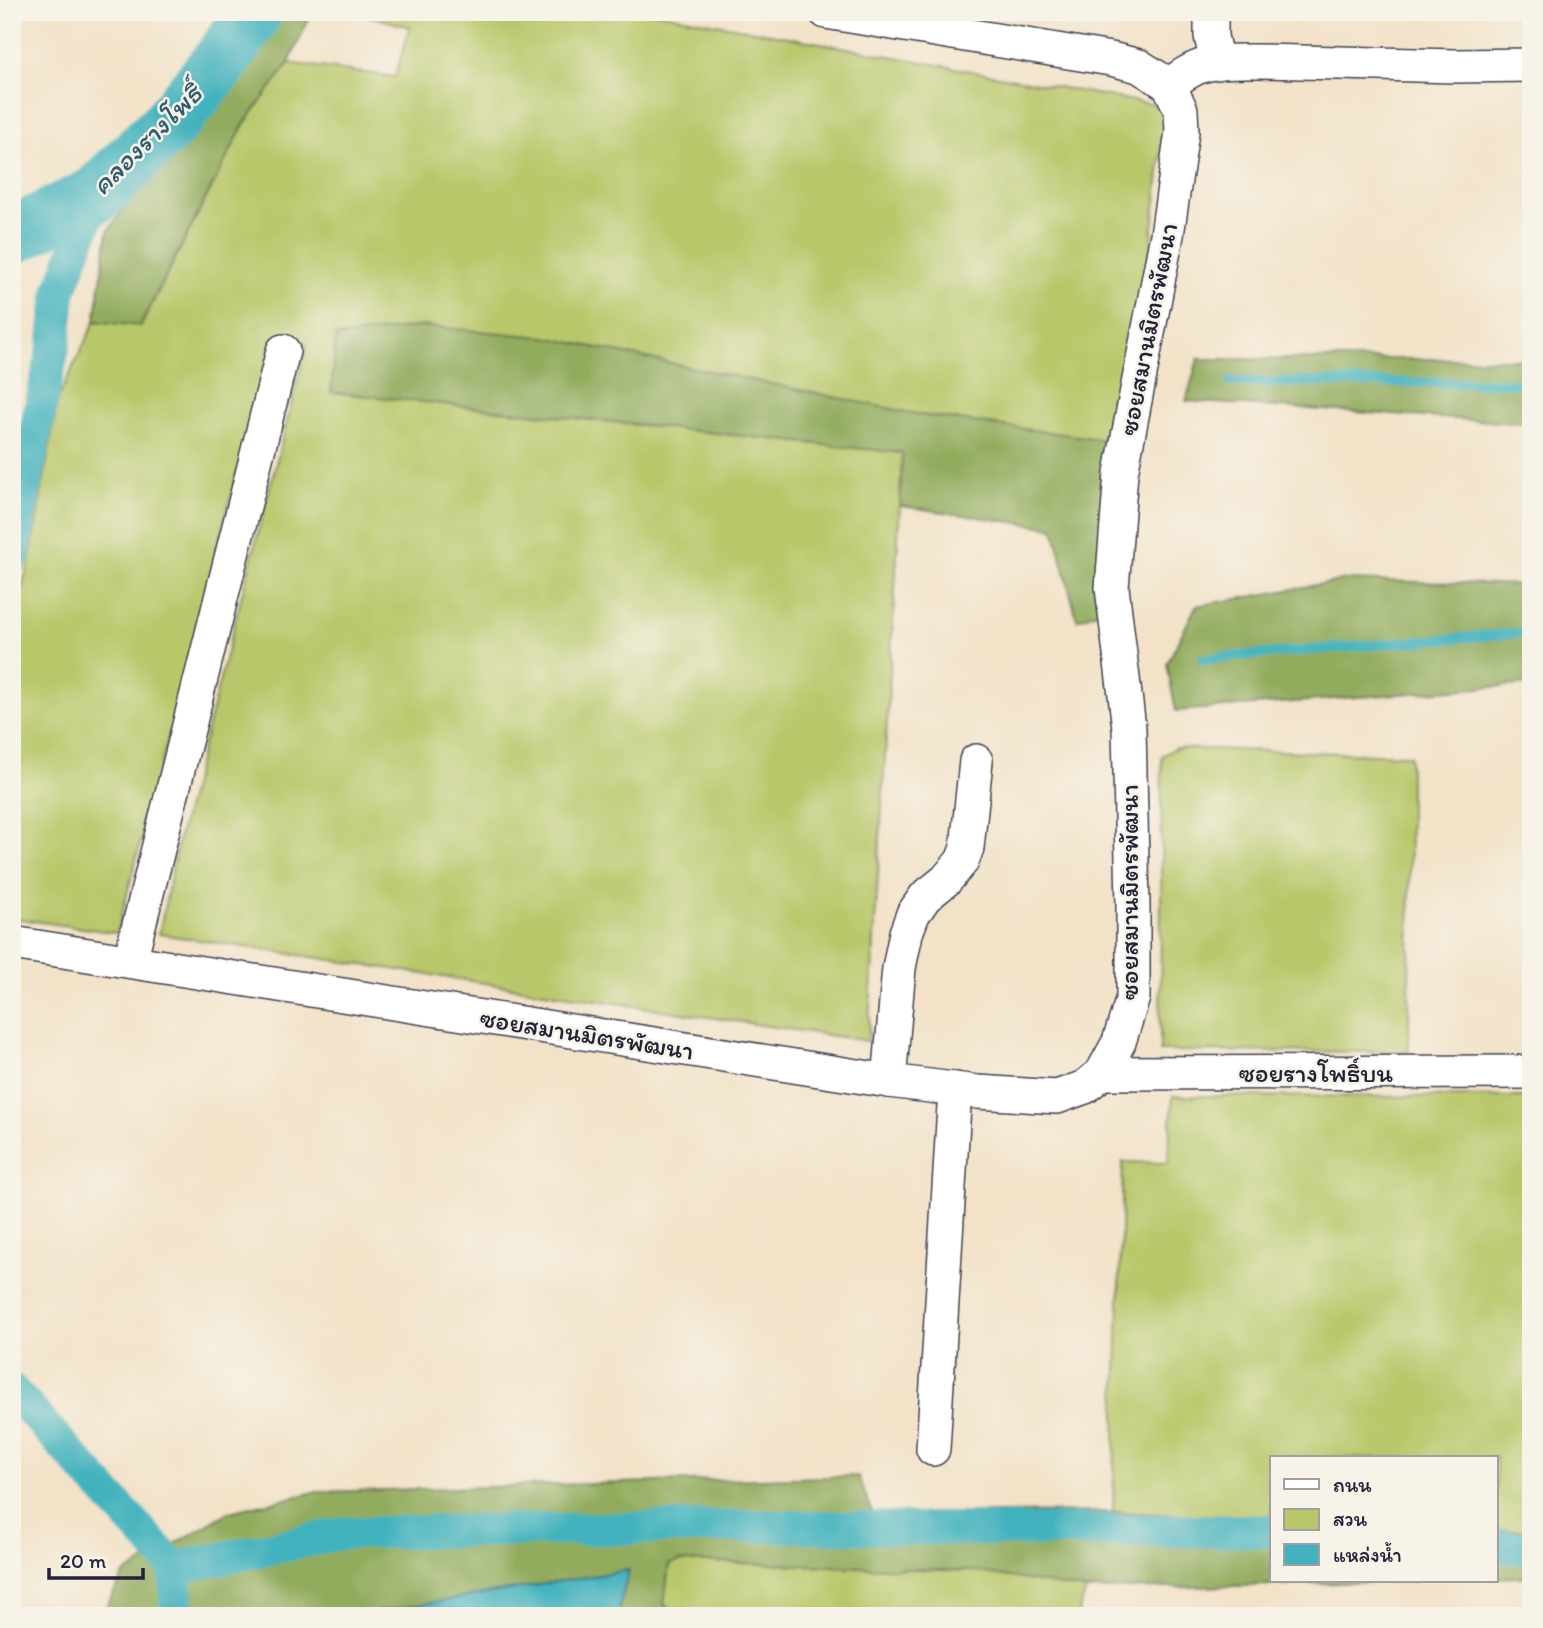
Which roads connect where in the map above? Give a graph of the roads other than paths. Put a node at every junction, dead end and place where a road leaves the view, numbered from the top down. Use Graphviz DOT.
graph roads {
  1 [pos="826,12"];
  2 [pos="1211,12"];
  3 [pos="1217,63"];
  4 [pos="1531,65"];
  5 [pos="1169,85"];
  6 [pos="283,352"];
  7 [pos="976,761"];
  8 [pos="12,943"];
  9 [pos="130,961"];
  10 [pos="1531,1072"];
  11 [pos="1102,1073"];
  12 [pos="889,1081"];
  13 [pos="955,1089"];
  14 [pos="933,1448"];
  1 -- 5 [label="street"];
  2 -- 3 [label="street"];
  3 -- 4 [label="street"];
  3 -- 5 [label="street"];
  5 -- 11 [label="street, ซอยสมานมิตรพัฒนา"];
  6 -- 9 [label="street"];
  7 -- 12 [label="street"];
  8 -- 9 [label="street, ซอยสมานมิตรพัฒนา"];
  9 -- 12 [label="street, ซอยสมานมิตรพัฒนา"];
  10 -- 11 [label="street, ซอยรางโพธิ์บน"];
  11 -- 13 [label="street, ซอยสมานมิตรพัฒนา"];
  12 -- 13 [label="street, ซอยสมานมิตรพัฒนา"];
  13 -- 14 [label="street"];
}
